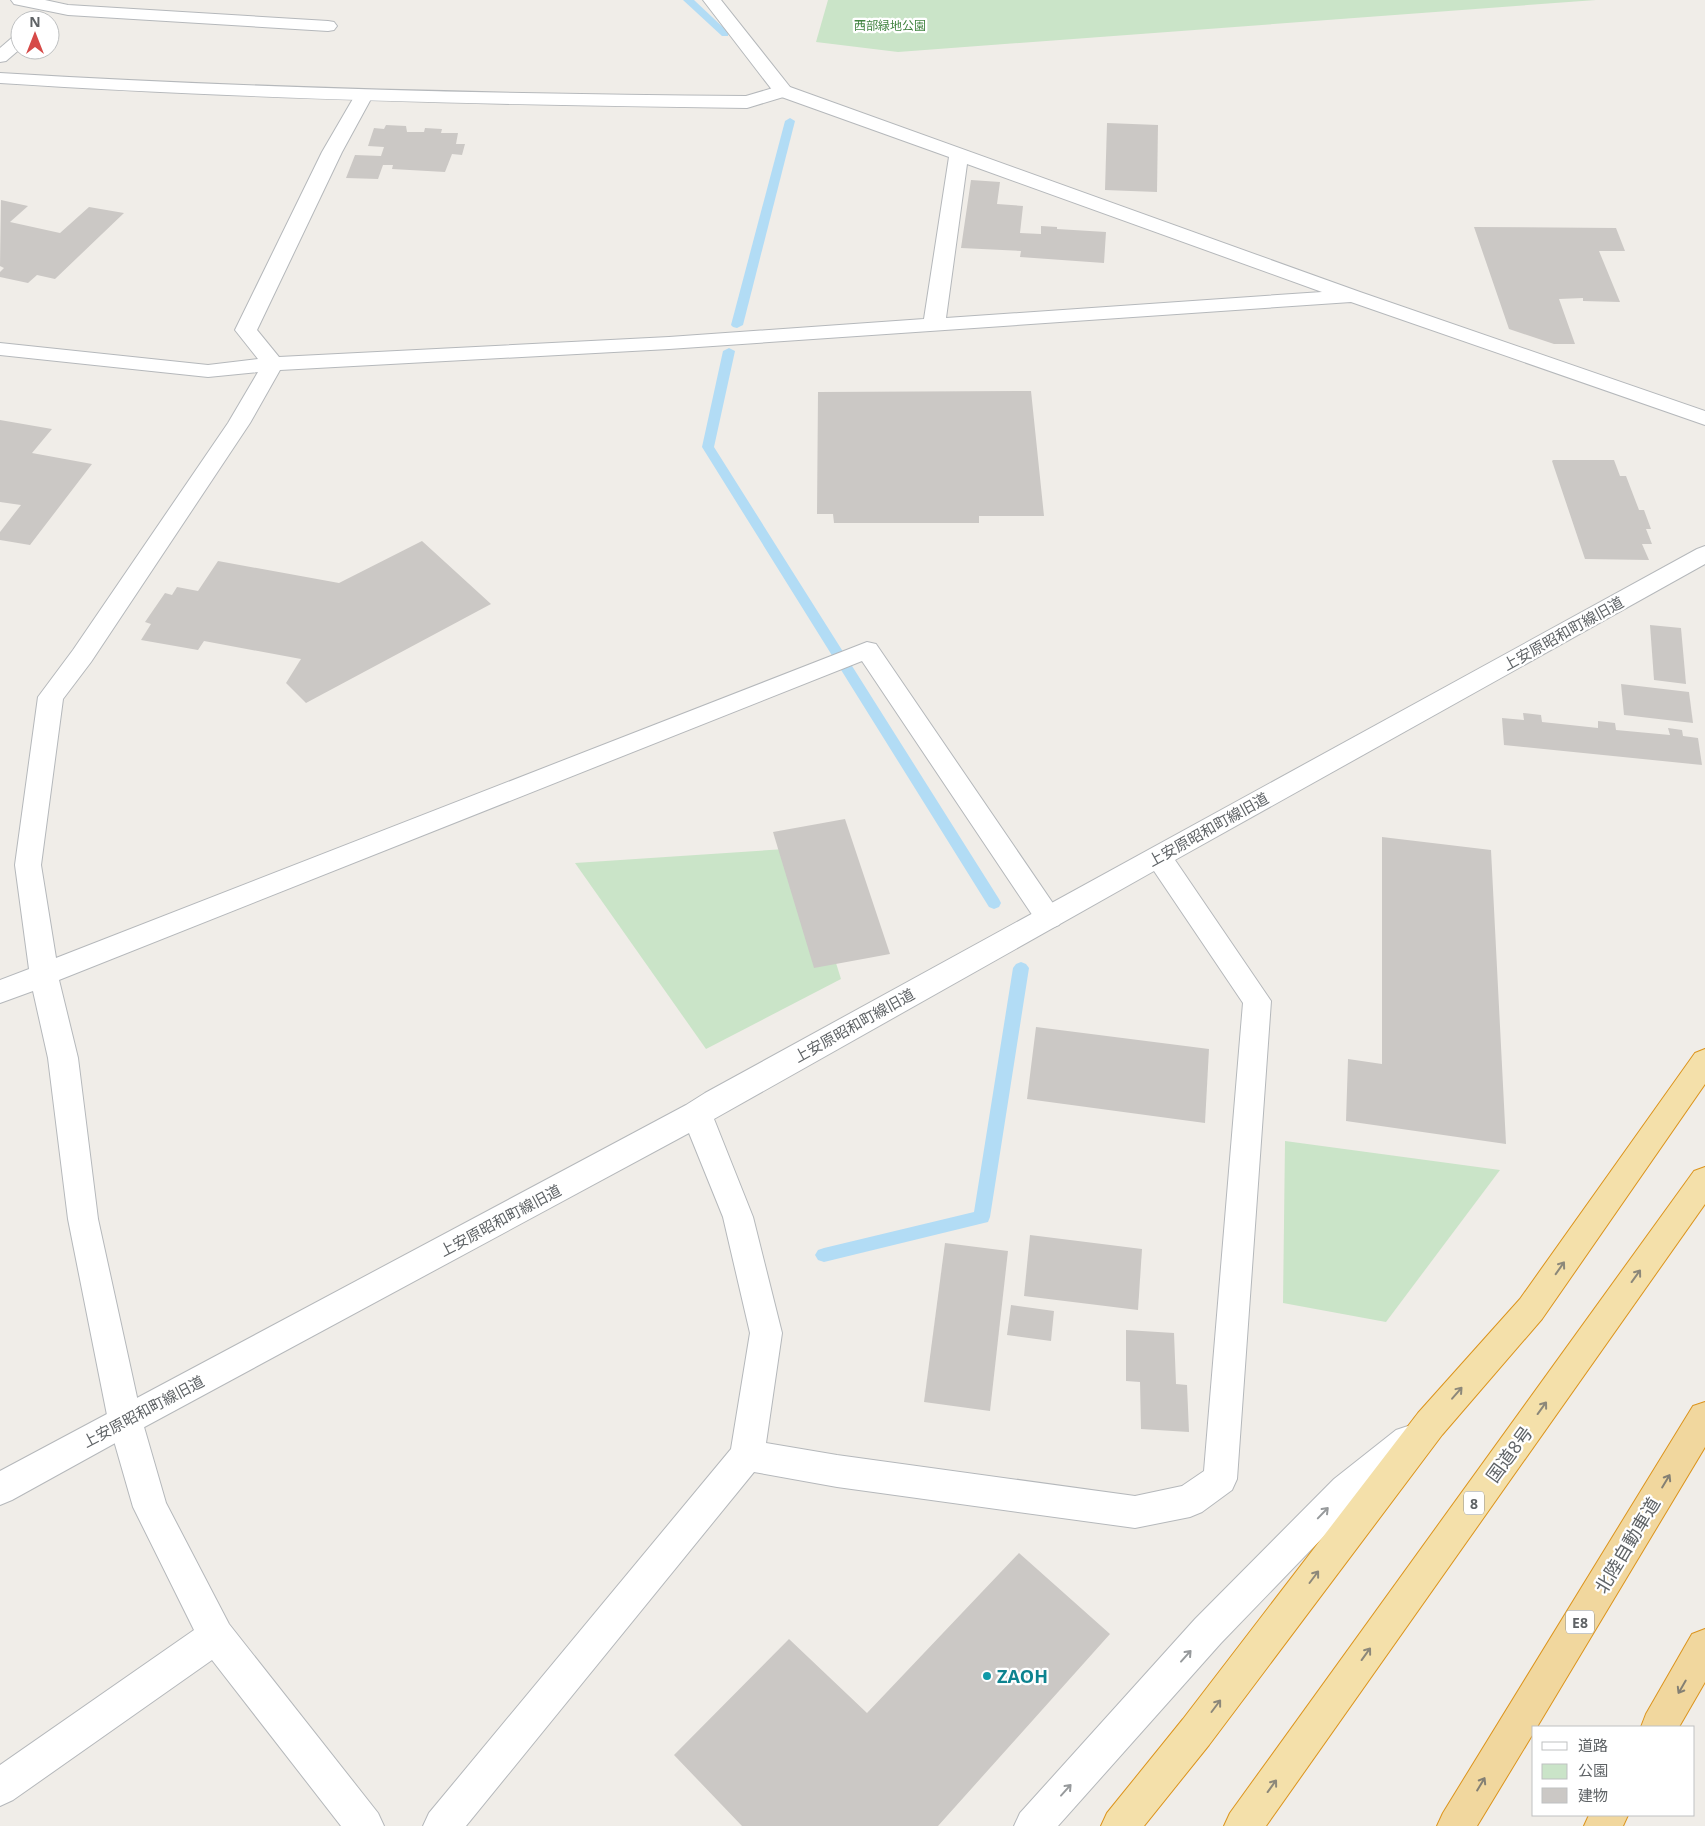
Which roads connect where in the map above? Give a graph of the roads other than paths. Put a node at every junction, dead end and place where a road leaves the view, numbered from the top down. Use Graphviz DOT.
graph roads {
  1 [pos="20,0"];
  2 [pos="712,0"];
  3 [pos="60,8"];
  4 [pos="58,10"];
  5 [pos="328,26"];
  6 [pos="10,48"];
  7 [pos="0,57"];
  8 [pos="0,78"];
  9 [pos="783,91"];
  10 [pos="363,97"];
  11 [pos="959,154"];
  12 [pos="1353,296"];
  13 [pos="934,325"];
  14 [pos="0,349"];
  15 [pos="273,364"];
  16 [pos="1705,418"];
  17 [pos="1705,554"];
  18 [pos="1158,856"];
  19 [pos="1049,918"];
  20 [pos="44,975"];
  21 [pos="0,992"];
  22 [pos="1705,1061"];
  23 [pos="697,1114"];
  24 [pos="1705,1180"];
  25 [pos="1705,1417"];
  26 [pos="125,1420"];
  27 [pos="1430,1424"];
  28 [pos="747,1455"];
  29 [pos="0,1490"];
  30 [pos="216,1636"];
  31 [pos="1705,1647"];
  32 [pos="1660,1726"];
  33 [pos="1196,1732"];
  34 [pos="0,1787"];
  35 [pos="365,1826"];
  36 [pos="442,1826"];
  37 [pos="1033,1826"];
  38 [pos="1120,1826"];
  39 [pos="1138,1826"];
  40 [pos="1244,1826"];
  41 [pos="1456,1826"];
  1 -- 3 [label="street"];
  2 -- 9 [label="street"];
  3 -- 4 [label="street"];
  3 -- 5 [label="street"];
  6 -- 7 [label="street"];
  8 -- 10 [label="street"];
  9 -- 10 [label="street"];
  9 -- 11 [label="street"];
  10 -- 15 [label="street"];
  11 -- 12 [label="street"];
  11 -- 13 [label="street"];
  12 -- 13 [label="street"];
  12 -- 16 [label="street"];
  13 -- 15 [label="street"];
  14 -- 15 [label="street"];
  15 -- 20 [label="street"];
  17 -- 18 [label="street, 上安原昭和町線旧道"];
  18 -- 19 [label="street, 上安原昭和町線旧道"];
  18 -- 28 [label="street"];
  19 -- 20 [label="street"];
  19 -- 23 [label="street, 上安原昭和町線旧道"];
  20 -- 21 [label="street"];
  20 -- 26 [label="street"];
  27 -- 22 [label="highway, one-way"];
  23 -- 26 [label="street, 上安原昭和町線旧道"];
  23 -- 28 [label="street"];
  40 -- 24 [label="highway, 国道8号 / 8, one-way"];
  41 -- 25 [label="highway, 北陸自動車道 / E8, one-way"];
  26 -- 29 [label="street, 上安原昭和町線旧道"];
  26 -- 30 [label="street"];
  33 -- 27 [label="highway, one-way"];
  37 -- 27 [label="street, one-way"];
  28 -- 36 [label="street"];
  30 -- 34 [label="street"];
  30 -- 35 [label="street"];
  31 -- 32 [label="highway, one-way"];
  33 -- 38 [label="highway"];
  33 -- 39 [label="highway"];
}
